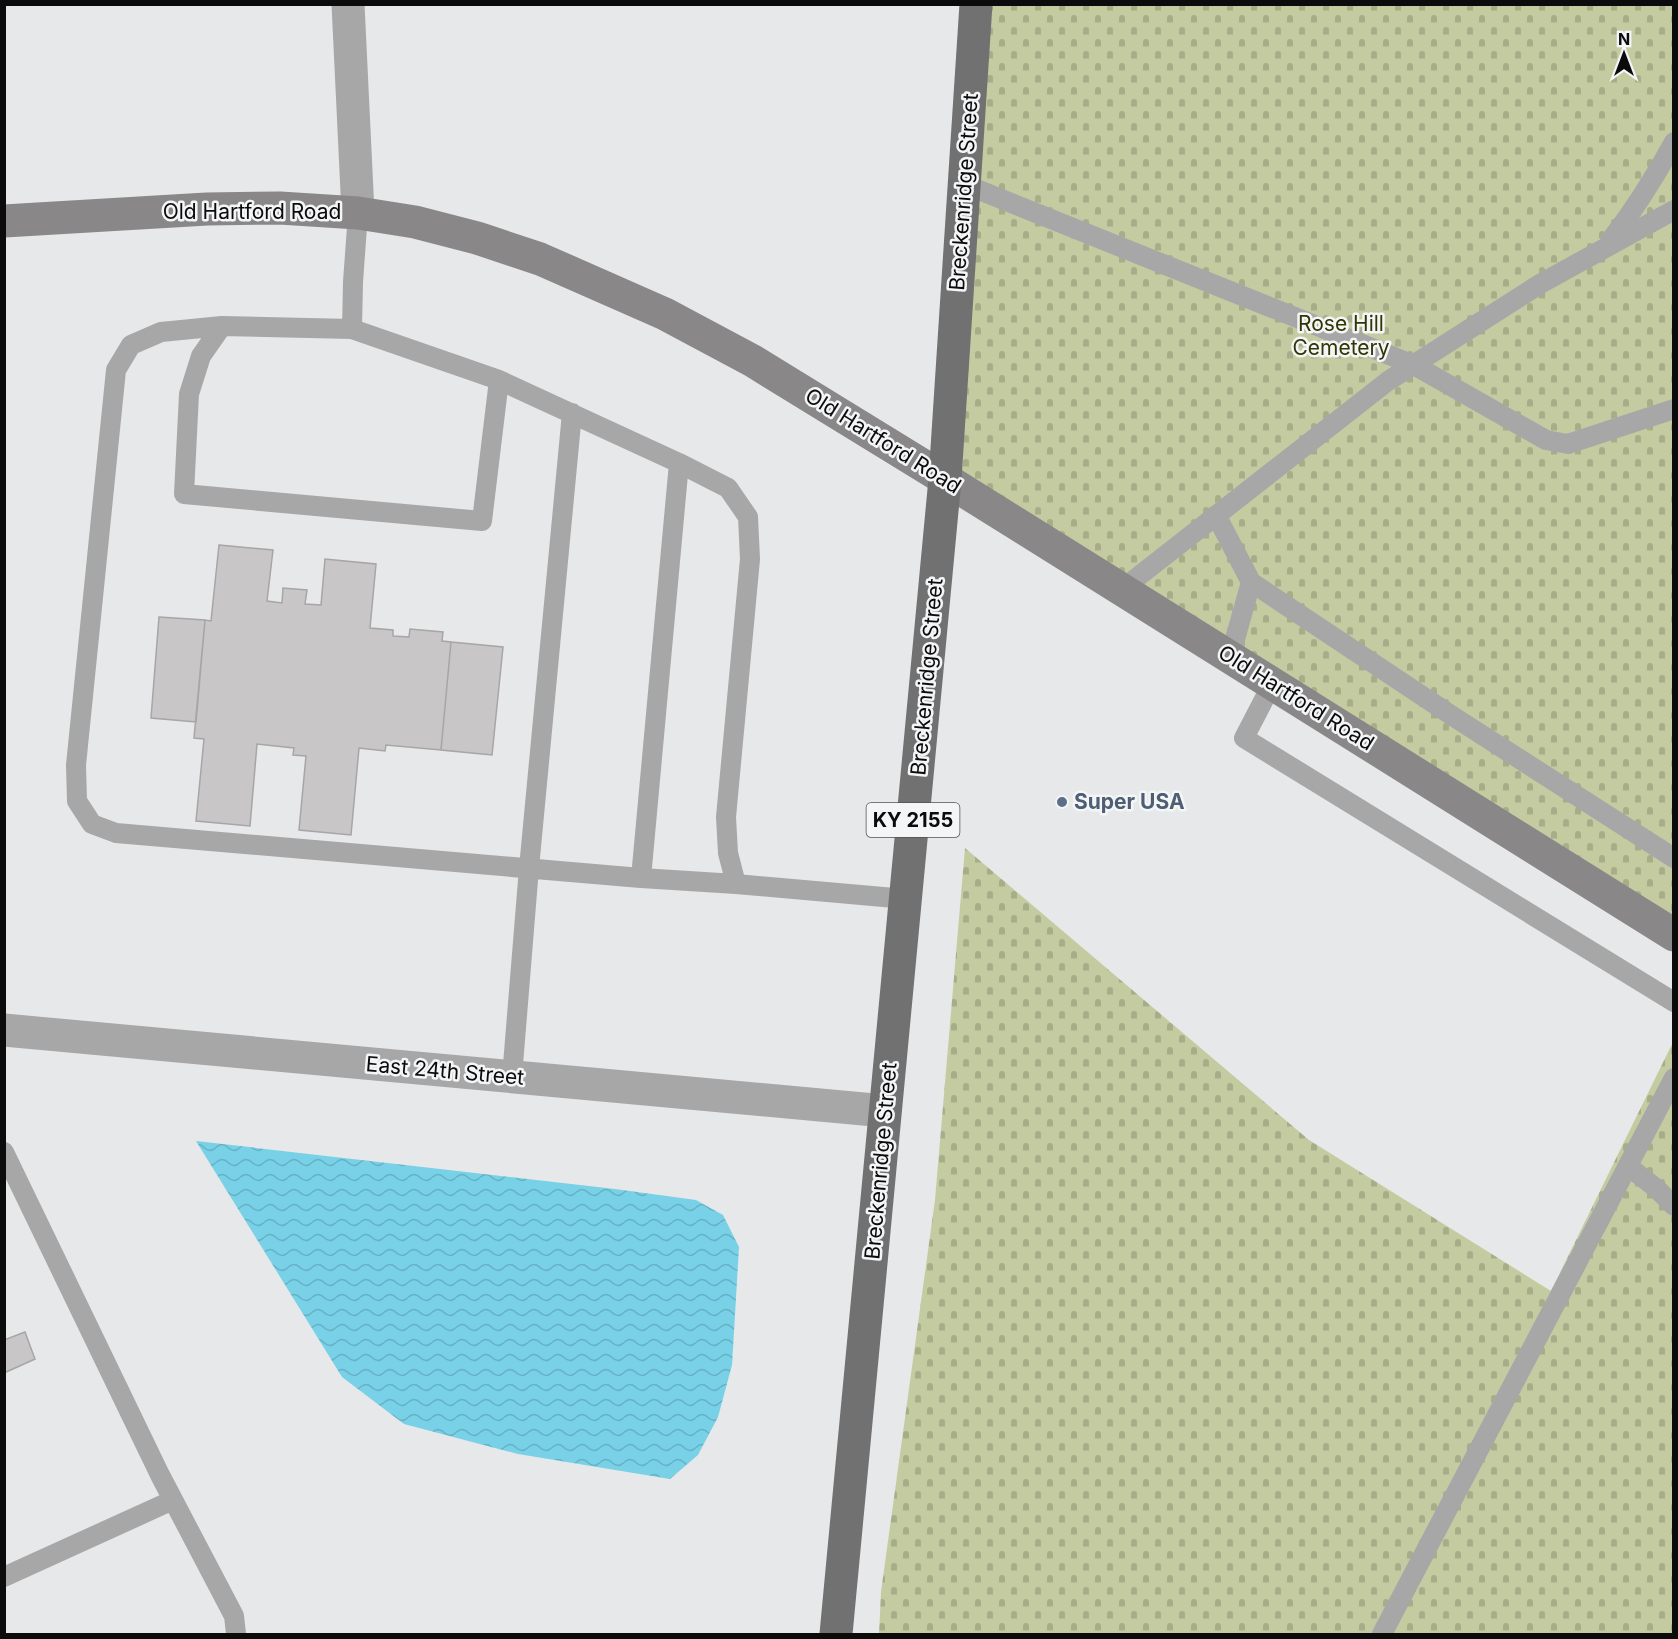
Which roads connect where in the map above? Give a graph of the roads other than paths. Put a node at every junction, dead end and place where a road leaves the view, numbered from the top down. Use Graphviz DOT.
graph roads {
  1 [pos="348,4"];
  2 [pos="976,4"];
  3 [pos="1674,142"];
  4 [pos="1667,171"];
  5 [pos="964,184"];
  6 [pos="1674,210"];
  7 [pos="358,213"];
  8 [pos="4,221"];
  9 [pos="1605,248"];
  10 [pos="222,326"];
  11 [pos="352,329"];
  12 [pos="1414,365"];
  13 [pos="499,380"];
  14 [pos="1674,409"];
  15 [pos="572,413"];
  16 [pos="679,463"];
  17 [pos="945,479"];
  18 [pos="1216,515"];
  19 [pos="1251,582"];
  20 [pos="1121,590"];
  21 [pos="1230,657"];
  22 [pos="1272,684"];
  23 [pos="1674,858"];
  24 [pos="529,868"];
  25 [pos="641,878"];
  26 [pos="736,884"];
  27 [pos="906,899"];
  28 [pos="1674,935"];
  29 [pos="1674,1002"];
  30 [pos="4,1030"];
  31 [pos="512,1077"];
  32 [pos="1674,1078"];
  33 [pos="885,1111"];
  34 [pos="4,1152"];
  35 [pos="1628,1166"];
  36 [pos="1674,1206"];
  37 [pos="173,1500"];
  38 [pos="4,1577"];
  39 [pos="236,1635"];
  40 [pos="836,1635"];
  41 [pos="1382,1635"];
  1 -- 7 [label="street"];
  2 -- 5 [label="main road, Breckenridge Street / KY 2155"];
  3 -- 4 [label="lane"];
  4 -- 9 [label="lane"];
  5 -- 12 [label="lane"];
  5 -- 17 [label="main road, Breckenridge Street / KY 2155"];
  6 -- 9 [label="lane"];
  7 -- 8 [label="main road, Old Hartford Road"];
  7 -- 11 [label="lane"];
  7 -- 17 [label="main road, Old Hartford Road"];
  9 -- 12 [label="lane"];
  10 -- 11 [label="lane"];
  10 -- 13 [label="lane"];
  10 -- 24 [label="lane"];
  11 -- 13 [label="lane"];
  12 -- 14 [label="lane"];
  12 -- 18 [label="lane"];
  13 -- 15 [label="lane"];
  15 -- 16 [label="lane"];
  15 -- 24 [label="lane"];
  16 -- 25 [label="lane"];
  16 -- 26 [label="lane"];
  17 -- 20 [label="main road, Old Hartford Road"];
  17 -- 27 [label="main road, Breckenridge Street / KY 2155"];
  18 -- 19 [label="lane"];
  18 -- 20 [label="lane"];
  19 -- 21 [label="lane"];
  19 -- 23 [label="lane"];
  20 -- 21 [label="main road, Old Hartford Road"];
  21 -- 22 [label="main road, Old Hartford Road"];
  22 -- 28 [label="main road, Old Hartford Road"];
  22 -- 29 [label="lane"];
  24 -- 25 [label="lane"];
  24 -- 31 [label="lane"];
  25 -- 26 [label="lane"];
  26 -- 27 [label="lane"];
  27 -- 33 [label="main road, Breckenridge Street / KY 2155"];
  30 -- 31 [label="street, East 24th Street"];
  31 -- 33 [label="street, East 24th Street"];
  32 -- 35 [label="lane"];
  33 -- 40 [label="main road, Breckenridge Street / KY 2155"];
  34 -- 37 [label="lane"];
  35 -- 36 [label="lane"];
  35 -- 41 [label="lane"];
  37 -- 38 [label="lane"];
  37 -- 39 [label="lane"];
}
